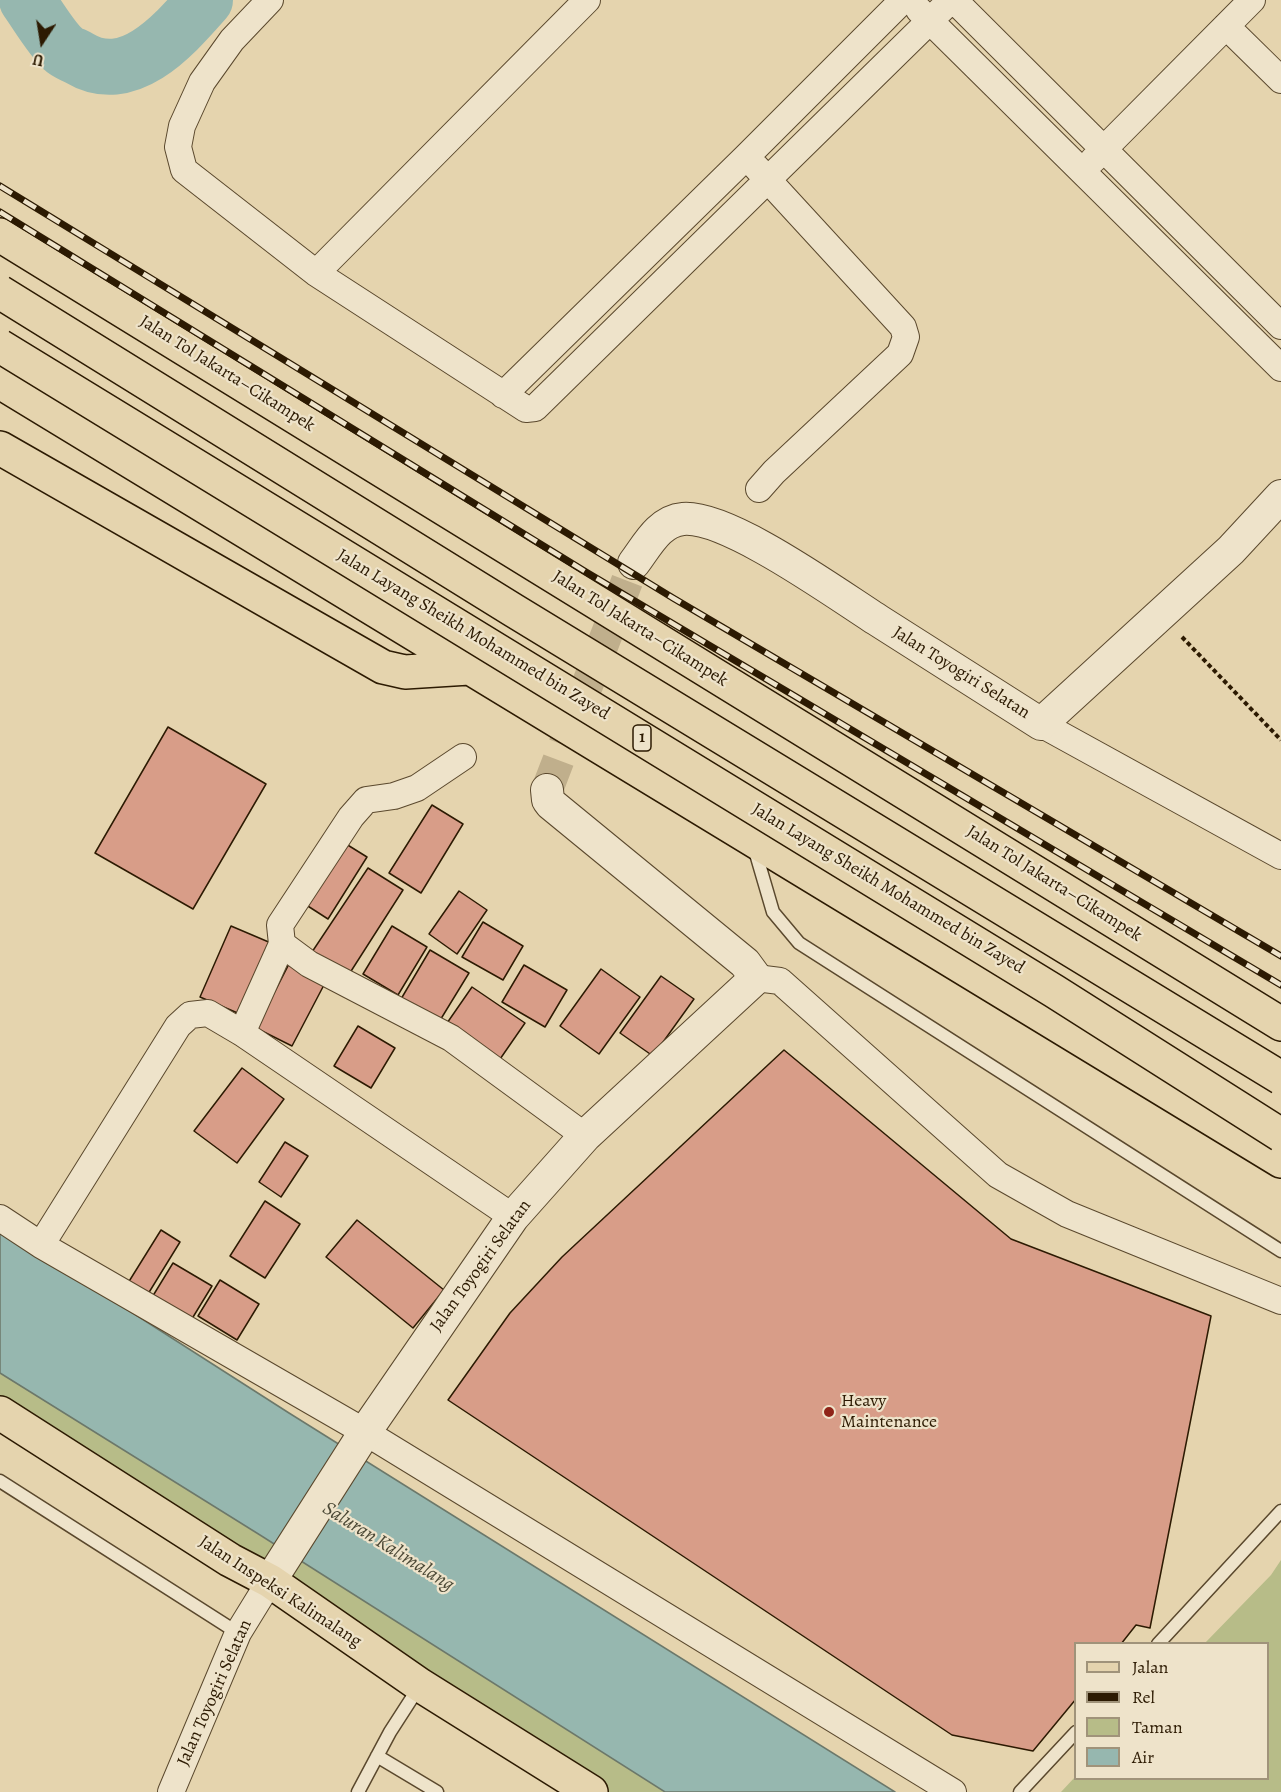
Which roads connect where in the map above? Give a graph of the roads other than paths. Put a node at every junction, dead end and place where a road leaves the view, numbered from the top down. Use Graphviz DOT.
graph roads {
  1 [pos="270,0"];
  2 [pos="587,0"];
  3 [pos="903,0"];
  4 [pos="909,0"];
  5 [pos="952,0"];
  6 [pos="1252,0"];
  7 [pos="930,21"];
  8 [pos="1227,26"];
  9 [pos="1281,80"];
  10 [pos="1104,149"];
  11 [pos="746,157"];
  12 [pos="1082,171"];
  13 [pos="769,179"];
  14 [pos="0,235"];
  15 [pos="316,273"];
  16 [pos="0,292"];
  17 [pos="1281,326"];
  18 [pos="0,346"];
  19 [pos="1281,368"];
  20 [pos="0,382"];
  21 [pos="503,395"];
  22 [pos="0,448"];
  23 [pos="759,489"];
  24 [pos="1281,496"];
  25 [pos="634,563"];
  26 [pos="469,668"];
  27 [pos="1041,724"];
  28 [pos="463,757"];
  29 [pos="547,790"];
  30 [pos="752,839"];
  31 [pos="1281,856"];
  32 [pos="282,944"];
  33 [pos="756,978"];
  34 [pos="1281,1024"];
  35 [pos="242,1033"];
  36 [pos="1281,1078"];
  37 [pos="1281,1135"];
  38 [pos="585,1136"];
  39 [pos="1281,1161"];
  40 [pos="513,1217"];
  41 [pos="0,1218"];
  42 [pos="41,1245"];
  43 [pos="1281,1251"];
  44 [pos="1281,1301"];
  45 [pos="0,1413"];
  46 [pos="365,1432"];
  47 [pos="0,1481"];
  48 [pos="1281,1511"];
  49 [pos="288,1553"];
  50 [pos="230,1560"];
  51 [pos="270,1581"];
  52 [pos="306,1606"];
  53 [pos="238,1633"];
  54 [pos="1160,1642"];
  55 [pos="420,1684"];
  56 [pos="1074,1734"];
  57 [pos="377,1756"];
  58 [pos="171,1792"];
  59 [pos="358,1792"];
  60 [pos="437,1792"];
  61 [pos="591,1792"];
  62 [pos="953,1792"];
  63 [pos="1020,1792"];
  1 -- 15 [label="street"];
  2 -- 15 [label="street"];
  3 -- 11 [label="street"];
  4 -- 7 [label="street"];
  5 -- 7 [label="street"];
  5 -- 10 [label="street"];
  6 -- 8 [label="street"];
  7 -- 12 [label="street"];
  7 -- 13 [label="street"];
  8 -- 9 [label="street"];
  8 -- 10 [label="street"];
  10 -- 12 [label="street"];
  10 -- 17 [label="street"];
  11 -- 13 [label="street"];
  11 -- 21 [label="street"];
  12 -- 19 [label="street"];
  13 -- 21 [label="street"];
  13 -- 23 [label="street"];
  14 -- 34 [label="main road, Jalan Tol Jakarta–Cikampek"];
  15 -- 21 [label="street"];
  16 -- 36 [label="main road, 1, bridge"];
  18 -- 37 [label="main road, Jalan Layang Sheikh Mohammed bin Zayed / 1, bridge"];
  20 -- 26 [label="main road, 1"];
  22 -- 26 [label="main road"];
  24 -- 27 [label="street, Jalan Toyogiri Selatan"];
  25 -- 27 [label="street, Jalan Toyogiri Selatan"];
  26 -- 30 [label="main road, 1"];
  27 -- 31 [label="street"];
  28 -- 32 [label="street"];
  29 -- 33 [label="street"];
  30 -- 39 [label="main road, 1"];
  30 -- 43 [label="lane"];
  32 -- 35 [label="street"];
  32 -- 38 [label="street"];
  33 -- 38 [label="street, Jalan Toyogiri Selatan"];
  33 -- 44 [label="street"];
  35 -- 40 [label="street"];
  35 -- 42 [label="street"];
  38 -- 40 [label="street, Jalan Toyogiri Selatan"];
  40 -- 46 [label="street, Jalan Toyogiri Selatan"];
  41 -- 42 [label="street"];
  42 -- 46 [label="street"];
  45 -- 50 [label="main road, Jalan Inspeksi Kalimalang"];
  46 -- 49 [label="street, Jalan Toyogiri Selatan"];
  46 -- 62 [label="street"];
  47 -- 53 [label="lane"];
  48 -- 54 [label="lane"];
  49 -- 50 [label="street"];
  49 -- 51 [label="street, Jalan Toyogiri Selatan"];
  49 -- 52 [label="street"];
  50 -- 51 [label="main road, Jalan Inspeksi Kalimalang"];
  51 -- 52 [label="main road, Jalan Inspeksi Kalimalang"];
  51 -- 53 [label="street, Jalan Toyogiri Selatan"];
  52 -- 55 [label="main road, Jalan Inspeksi Kalimalang"];
  53 -- 58 [label="street, Jalan Toyogiri Selatan"];
  55 -- 57 [label="lane"];
  55 -- 61 [label="main road, Jalan Inspeksi Kalimalang"];
  56 -- 63 [label="lane"];
  57 -- 59 [label="lane"];
  57 -- 60 [label="lane"];
}
